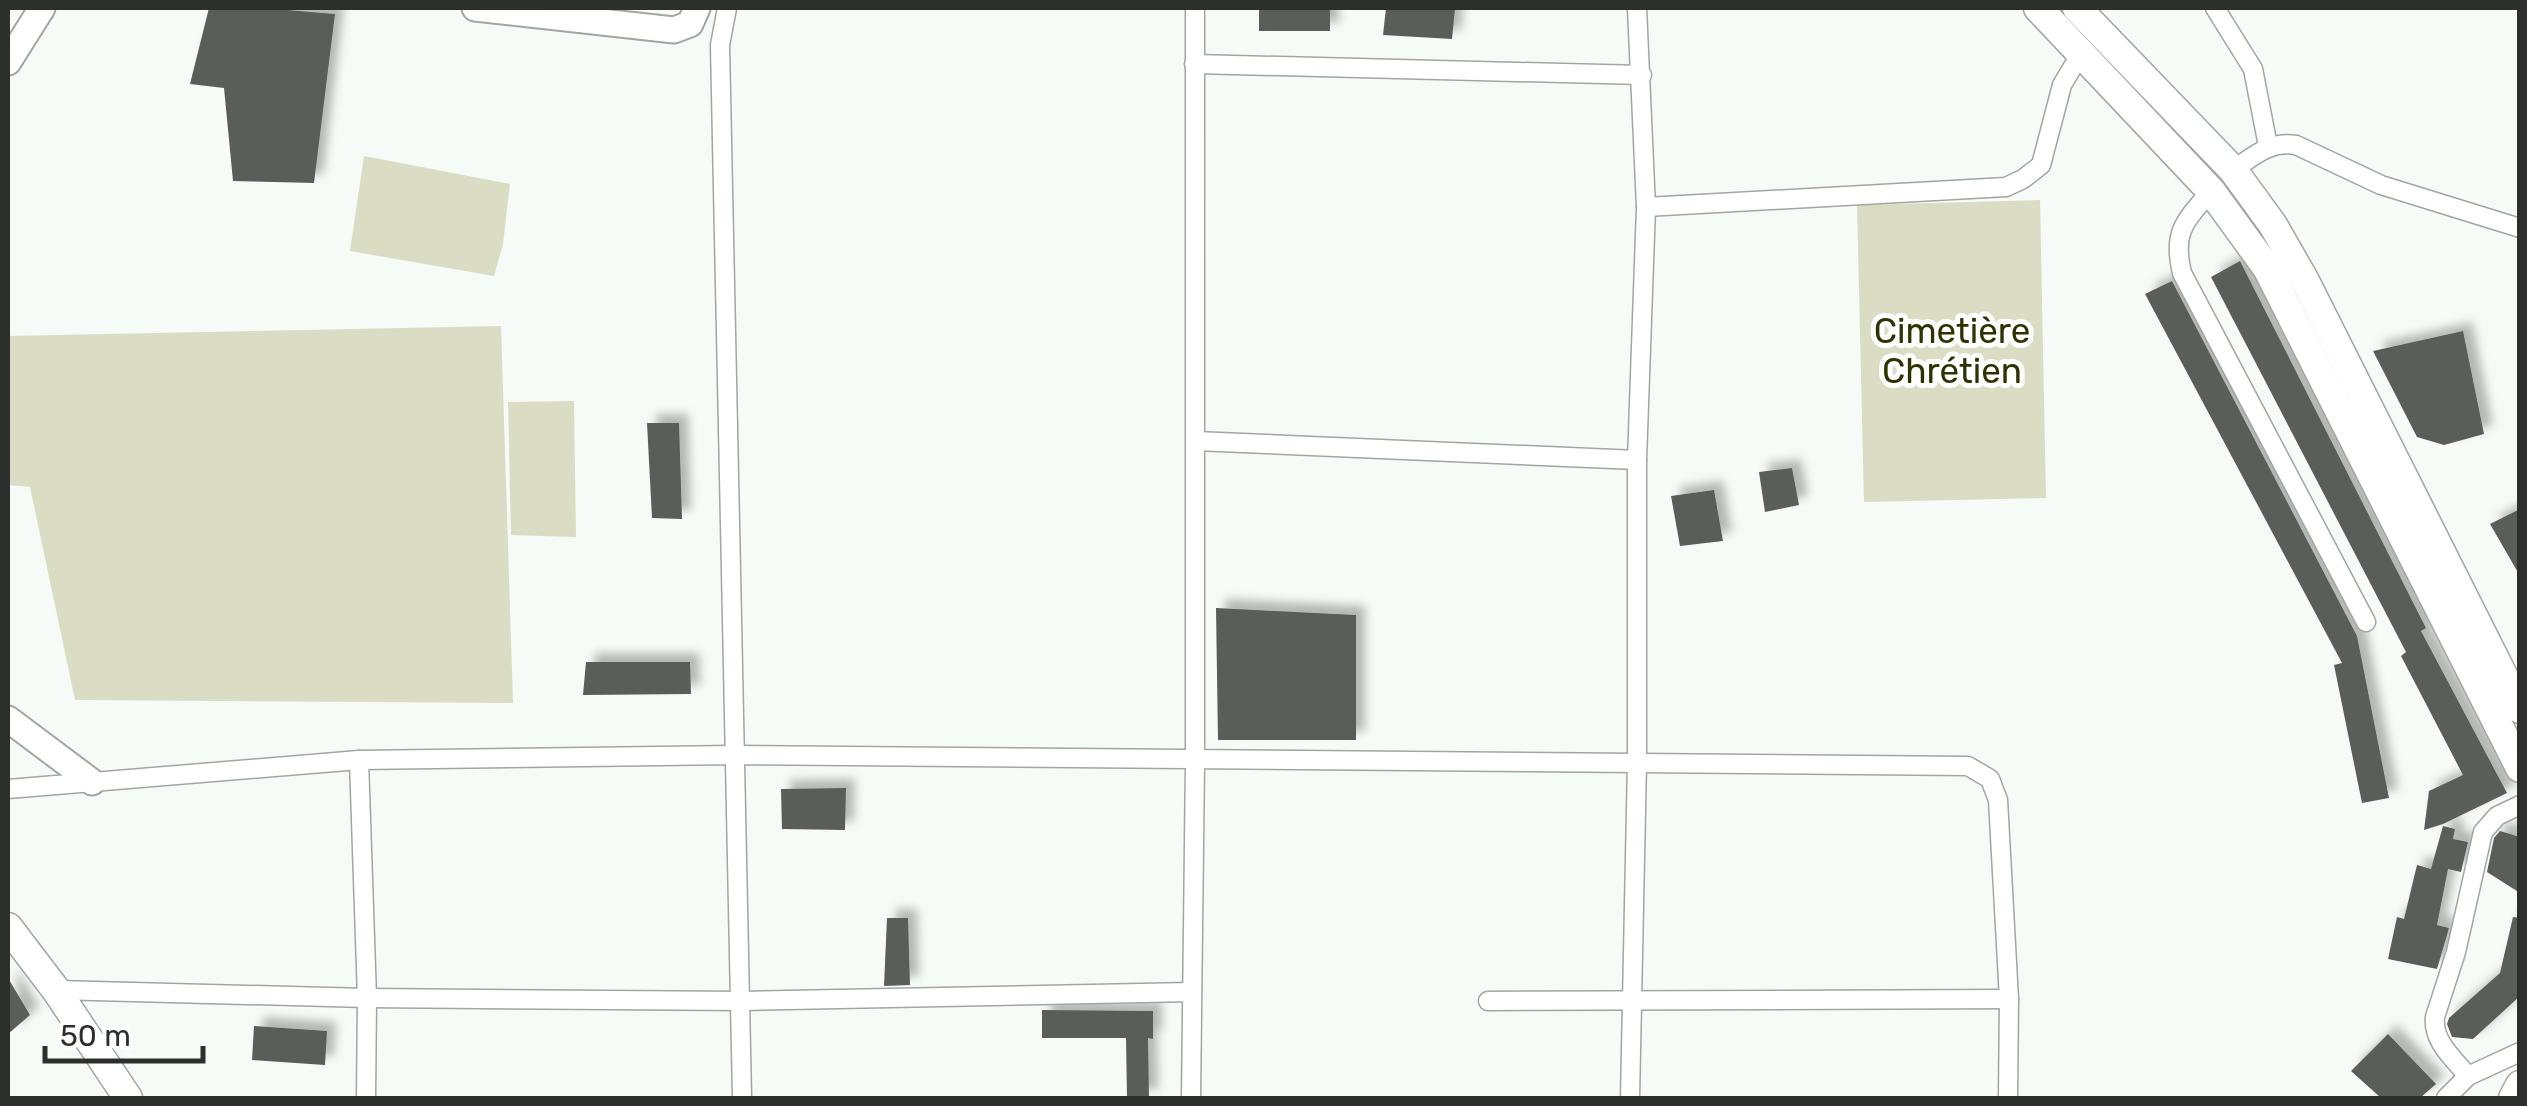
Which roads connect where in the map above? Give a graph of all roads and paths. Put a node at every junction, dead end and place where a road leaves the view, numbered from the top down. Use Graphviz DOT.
graph roads {
  1 [pos="42,8"];
  2 [pos="475,8"];
  3 [pos="727,8"];
  4 [pos="1195,8"];
  5 [pos="1638,8"];
  6 [pos="2038,8"];
  7 [pos="2078,8"];
  8 [pos="2215,8"];
  9 [pos="694,16"];
  10 [pos="720,45"];
  11 [pos="2081,53"];
  12 [pos="8,62"];
  13 [pos="1194,64"];
  14 [pos="1642,75"];
  15 [pos="2268,146"];
  16 [pos="2233,170"];
  17 [pos="2211,191"];
  18 [pos="1646,207"];
  19 [pos="2520,228"];
  20 [pos="1196,440"];
  21 [pos="1637,460"];
  22 [pos="2366,622"];
  23 [pos="2520,709"];
  24 [pos="8,720"];
  25 [pos="735,755"];
  26 [pos="360,760"];
  27 [pos="1195,762"];
  28 [pos="1637,762"];
  29 [pos="2520,768"];
  30 [pos="92,782"];
  31 [pos="8,788"];
  32 [pos="2520,805"];
  33 [pos="8,926"];
  34 [pos="56,990"];
  35 [pos="1191,992"];
  36 [pos="367,998"];
  37 [pos="1632,1000"];
  38 [pos="2009,1000"];
  39 [pos="742,1001"];
  40 [pos="1488,1001"];
  41 [pos="2520,1052"];
  42 [pos="2468,1076"];
  43 [pos="2520,1086"];
  44 [pos="128,1098"];
  45 [pos="366,1098"];
  46 [pos="742,1098"];
  47 [pos="1191,1098"];
  48 [pos="1630,1098"];
  49 [pos="2008,1098"];
  50 [pos="2446,1098"];
  51 [pos="2513,1098"];
  1 -- 12 [label="main road"];
  2 -- 9 [label="main road"];
  3 -- 10 [label="street"];
  4 -- 13 [label="street"];
  5 -- 14 [label="street"];
  6 -- 11 [label="main road"];
  7 -- 16 [label="main road"];
  8 -- 15 [label="street"];
  9 -- 10 [label="street"];
  10 -- 25 [label="street"];
  11 -- 17 [label="main road"];
  11 -- 18 [label="street"];
  13 -- 14 [label="street"];
  13 -- 20 [label="street"];
  14 -- 18 [label="street"];
  15 -- 16 [label="street"];
  15 -- 19 [label="street"];
  16 -- 23 [label="main road"];
  17 -- 22 [label="street"];
  17 -- 29 [label="main road"];
  18 -- 21 [label="street"];
  20 -- 21 [label="street"];
  20 -- 27 [label="street"];
  21 -- 28 [label="street"];
  24 -- 30 [label="main road"];
  25 -- 26 [label="street"];
  25 -- 27 [label="street"];
  25 -- 39 [label="street"];
  26 -- 30 [label="street"];
  26 -- 36 [label="street"];
  27 -- 28 [label="street"];
  27 -- 35 [label="street"];
  28 -- 37 [label="street"];
  28 -- 38 [label="street"];
  30 -- 31 [label="street"];
  32 -- 42 [label="street"];
  33 -- 34 [label="main road"];
  34 -- 36 [label="street"];
  34 -- 44 [label="main road"];
  35 -- 39 [label="street"];
  35 -- 47 [label="street"];
  36 -- 39 [label="street"];
  36 -- 45 [label="street"];
  37 -- 38 [label="street"];
  37 -- 40 [label="street"];
  37 -- 48 [label="street"];
  38 -- 49 [label="street"];
  39 -- 46 [label="street"];
  41 -- 42 [label="street"];
  42 -- 50 [label="street"];
  43 -- 51 [label="main road"];
}
